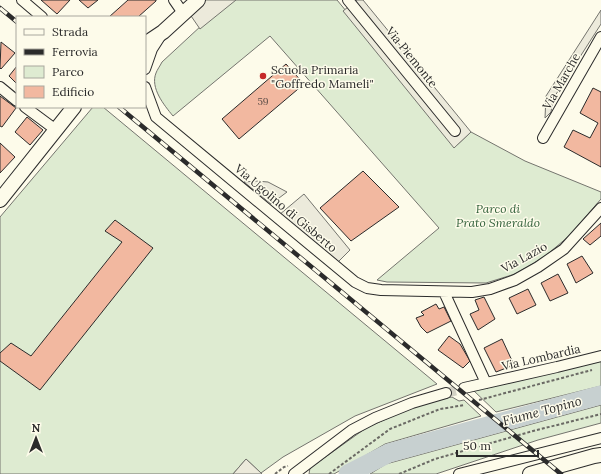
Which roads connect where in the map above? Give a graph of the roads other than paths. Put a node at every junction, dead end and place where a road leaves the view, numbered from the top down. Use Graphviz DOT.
graph roads {
  1 [pos="22,0"];
  2 [pos="174,0"];
  3 [pos="198,0"];
  4 [pos="348,0"];
  5 [pos="183,13"];
  6 [pos="41,16"];
  7 [pos="163,32"];
  8 [pos="601,37"];
  9 [pos="146,43"];
  10 [pos="146,66"];
  11 [pos="0,87"];
  12 [pos="146,90"];
  13 [pos="16,99"];
  14 [pos="26,108"];
  15 [pos="73,108"];
  16 [pos="56,130"];
  17 [pos="455,131"];
  18 [pos="542,138"];
  19 [pos="0,200"];
  20 [pos="601,208"];
  21 [pos="444,292"];
  22 [pos="601,356"];
  23 [pos="486,383"];
  24 [pos="464,388"];
  25 [pos="446,393"];
  26 [pos="601,438"];
  27 [pos="601,455"];
  28 [pos="601,458"];
  29 [pos="292,470"];
  30 [pos="460,474"];
  31 [pos="530,474"];
  32 [pos="557,474"];
  1 -- 6 [label="street"];
  2 -- 5 [label="street"];
  3 -- 5 [label="main road"];
  4 -- 17 [label="street, Via Piemonte"];
  5 -- 7 [label="main road"];
  7 -- 9 [label="main road"];
  7 -- 10 [label="street"];
  8 -- 18 [label="street, Via Marche"];
  11 -- 13 [label="street"];
  12 -- 21 [label="street, Via Ugolino di Gisberto"];
  14 -- 16 [label="street"];
  15 -- 16 [label="main road"];
  16 -- 19 [label="main road"];
  20 -- 21 [label="street, Via Lazio"];
  21 -- 23 [label="street"];
  22 -- 23 [label="street, Via Lombardia"];
  23 -- 24 [label="street"];
  25 -- 29 [label="street"];
  26 -- 30 [label="street"];
  27 -- 31 [label="main road"];
  28 -- 32 [label="main road"];
}
